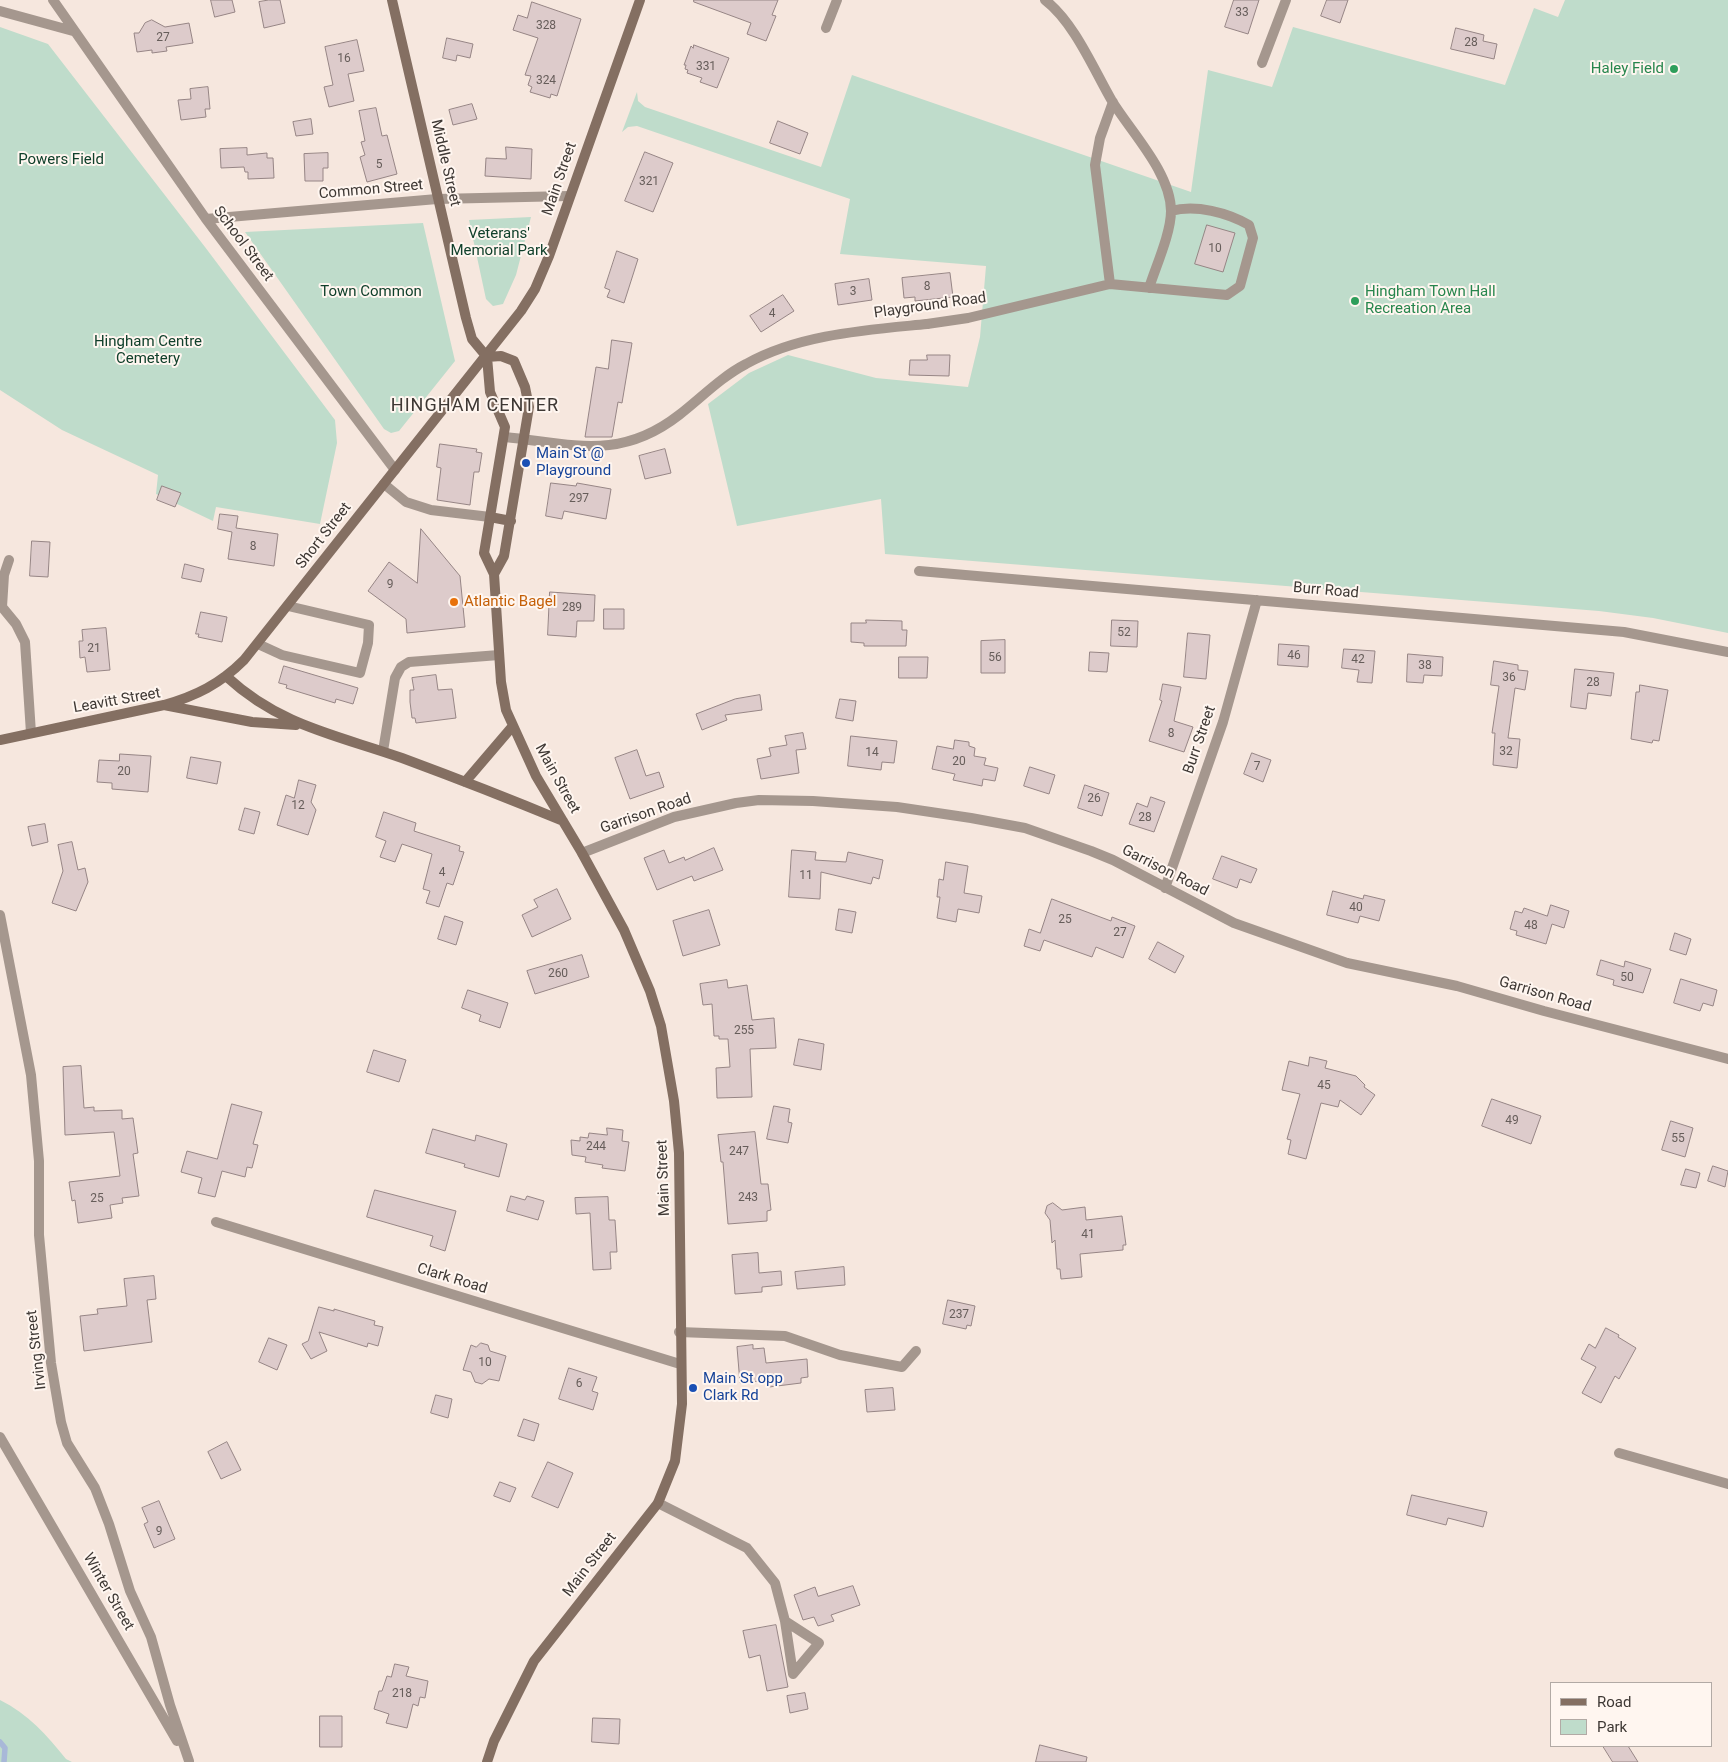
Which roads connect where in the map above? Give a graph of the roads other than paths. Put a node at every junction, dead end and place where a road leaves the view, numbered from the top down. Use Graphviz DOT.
graph roads {
  1 [pos="53,0"];
  2 [pos="392,0"];
  3 [pos="640,0"];
  4 [pos="836,0"];
  5 [pos="1045,0"];
  6 [pos="1286,0"];
  7 [pos="0,11"];
  8 [pos="826,28"];
  9 [pos="73,31"];
  10 [pos="1262,63"];
  11 [pos="1113,102"];
  12 [pos="570,196"];
  13 [pos="437,200"];
  14 [pos="1171,211"];
  15 [pos="206,219"];
  16 [pos="1110,284"];
  17 [pos="1149,288"];
  18 [pos="487,357"];
  19 [pos="505,437"];
  20 [pos="524,439"];
  21 [pos="395,470"];
  22 [pos="384,484"];
  23 [pos="490,518"];
  24 [pos="511,521"];
  25 [pos="9,560"];
  26 [pos="919,571"];
  27 [pos="494,574"];
  28 [pos="1257,600"];
  29 [pos="288,606"];
  30 [pos="258,644"];
  31 [pos="1728,652"];
  32 [pos="499,655"];
  33 [pos="227,677"];
  34 [pos="164,705"];
  35 [pos="300,725"];
  36 [pos="512,727"];
  37 [pos="31,733"];
  38 [pos="0,740"];
  39 [pos="383,752"];
  40 [pos="465,782"];
  41 [pos="563,821"];
  42 [pos="582,853"];
  43 [pos="1165,888"];
  44 [pos="0,915"];
  45 [pos="1728,1059"];
  46 [pos="216,1222"];
  47 [pos="679,1332"];
  48 [pos="916,1351"];
  49 [pos="680,1364"];
  50 [pos="0,1437"];
  51 [pos="1619,1453"];
  52 [pos="1728,1484"];
  53 [pos="658,1502"];
  54 [pos="785,1621"];
  55 [pos="190,1761"];
  56 [pos="487,1762"];
  1 -- 9 [label="street, School Street"];
  2 -- 13 [label="main road, Middle Street"];
  3 -- 12 [label="main road, Main Street"];
  4 -- 8 [label="street"];
  5 -- 11 [label="street"];
  6 -- 10 [label="street"];
  7 -- 9 [label="street"];
  9 -- 15 [label="street, School Street"];
  11 -- 14 [label="street"];
  11 -- 16 [label="street"];
  12 -- 13 [label="street, Common Street"];
  12 -- 18 [label="main road, Main Street"];
  13 -- 15 [label="street, Common Street"];
  13 -- 18 [label="main road, Middle Street"];
  14 -- 17 [label="street"];
  14 -- 17 [label="street, Playground Road"];
  15 -- 21 [label="street, School Street"];
  16 -- 17 [label="street, Playground Road"];
  16 -- 20 [label="street, Playground Road"];
  18 -- 19 [label="main road, Main Street"];
  18 -- 20 [label="main road, Main Street"];
  18 -- 21 [label="main road, Short Street"];
  19 -- 20 [label="street, Playground Road"];
  19 -- 23 [label="main road, Main Street"];
  20 -- 24 [label="main road, Main Street"];
  21 -- 22 [label="main road, Short Street"];
  22 -- 23 [label="street"];
  22 -- 29 [label="main road, Short Street"];
  23 -- 24 [label="main road"];
  23 -- 27 [label="main road, Main Street"];
  24 -- 27 [label="main road, Main Street"];
  25 -- 37 [label="street"];
  26 -- 28 [label="street, Burr Road"];
  27 -- 32 [label="main road, Main Street"];
  28 -- 31 [label="street, Burr Road"];
  28 -- 43 [label="street, Burr Street"];
  29 -- 30 [label="main road, Short Street"];
  29 -- 30 [label="street"];
  30 -- 33 [label="main road, Short Street"];
  32 -- 36 [label="main road, Main Street"];
  32 -- 39 [label="street"];
  33 -- 34 [label="main road, Short Street"];
  33 -- 35 [label="main road, Leavitt Street"];
  34 -- 35 [label="main road, Leavitt Street"];
  34 -- 37 [label="main road, Leavitt Street"];
  35 -- 39 [label="main road, Leavitt Street"];
  36 -- 40 [label="main road"];
  36 -- 41 [label="main road, Main Street"];
  37 -- 38 [label="main road, Leavitt Street"];
  39 -- 40 [label="main road, Leavitt Street"];
  40 -- 41 [label="main road, Leavitt Street"];
  41 -- 42 [label="main road, Main Street"];
  42 -- 43 [label="street, Garrison Road"];
  42 -- 47 [label="main road, Main Street"];
  43 -- 45 [label="street, Garrison Road"];
  44 -- 55 [label="street, Irving Street"];
  46 -- 49 [label="street, Clark Road"];
  47 -- 48 [label="street"];
  47 -- 49 [label="main road, Main Street"];
  49 -- 53 [label="main road, Main Street"];
  50 -- 55 [label="street, Winter Street"];
  51 -- 52 [label="street"];
  53 -- 54 [label="street"];
  53 -- 56 [label="main road, Main Street"];
  54 -- 54 [label="street"];
}
